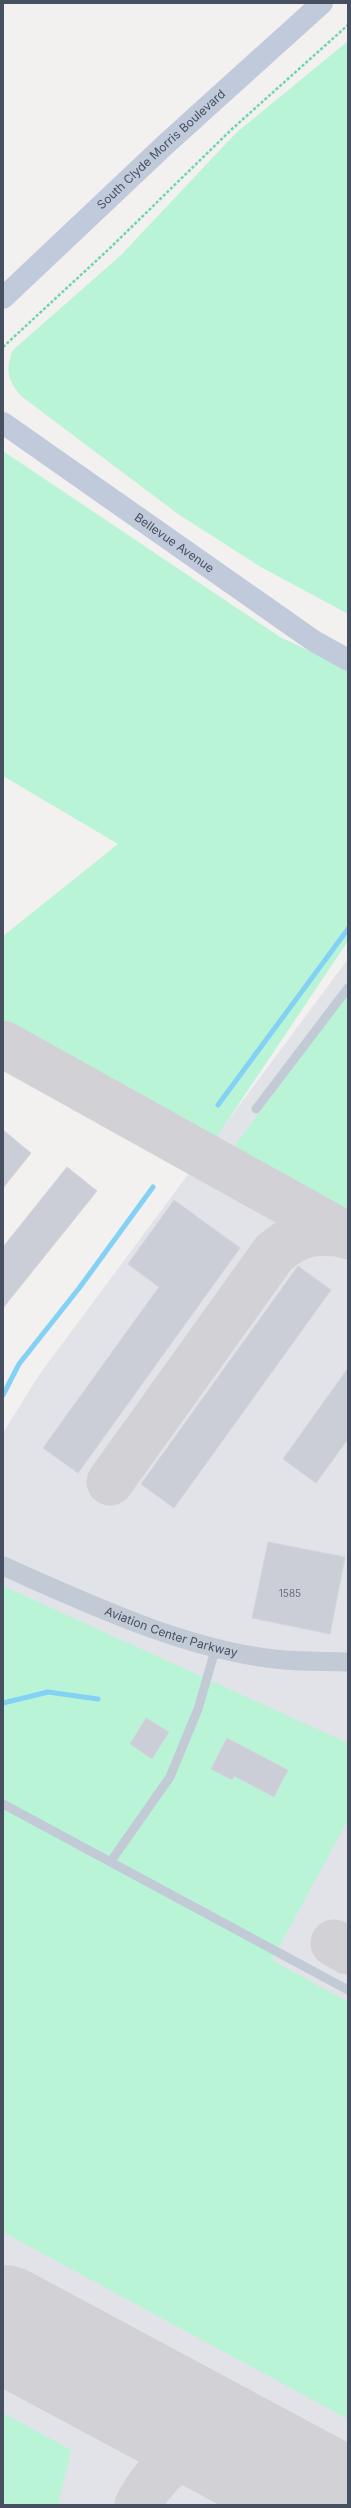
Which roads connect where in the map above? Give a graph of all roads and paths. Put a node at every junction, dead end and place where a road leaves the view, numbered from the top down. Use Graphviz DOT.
graph roads {
  1 [pos="322,3"];
  2 [pos="348,25"];
  3 [pos="3,298"];
  4 [pos="3,348"];
  5 [pos="3,423"];
  6 [pos="348,660"];
  7 [pos="347,988"];
  8 [pos="256,1109"];
  9 [pos="3,1566"];
  10 [pos="216,1647"];
  11 [pos="348,1662"];
  12 [pos="3,1804"];
  13 [pos="111,1861"];
  14 [pos="348,1990"];
  1 -- 3 [label="main road, South Clyde Morris Boulevard"];
  2 -- 4 [label="path"];
  5 -- 6 [label="main road, Bellevue Avenue"];
  7 -- 8 [label="lane"];
  9 -- 10 [label="street, Aviation Center Parkway"];
  10 -- 11 [label="street, Aviation Center Parkway"];
  10 -- 13 [label="lane"];
  12 -- 13 [label="lane"];
  13 -- 14 [label="lane"];
}
